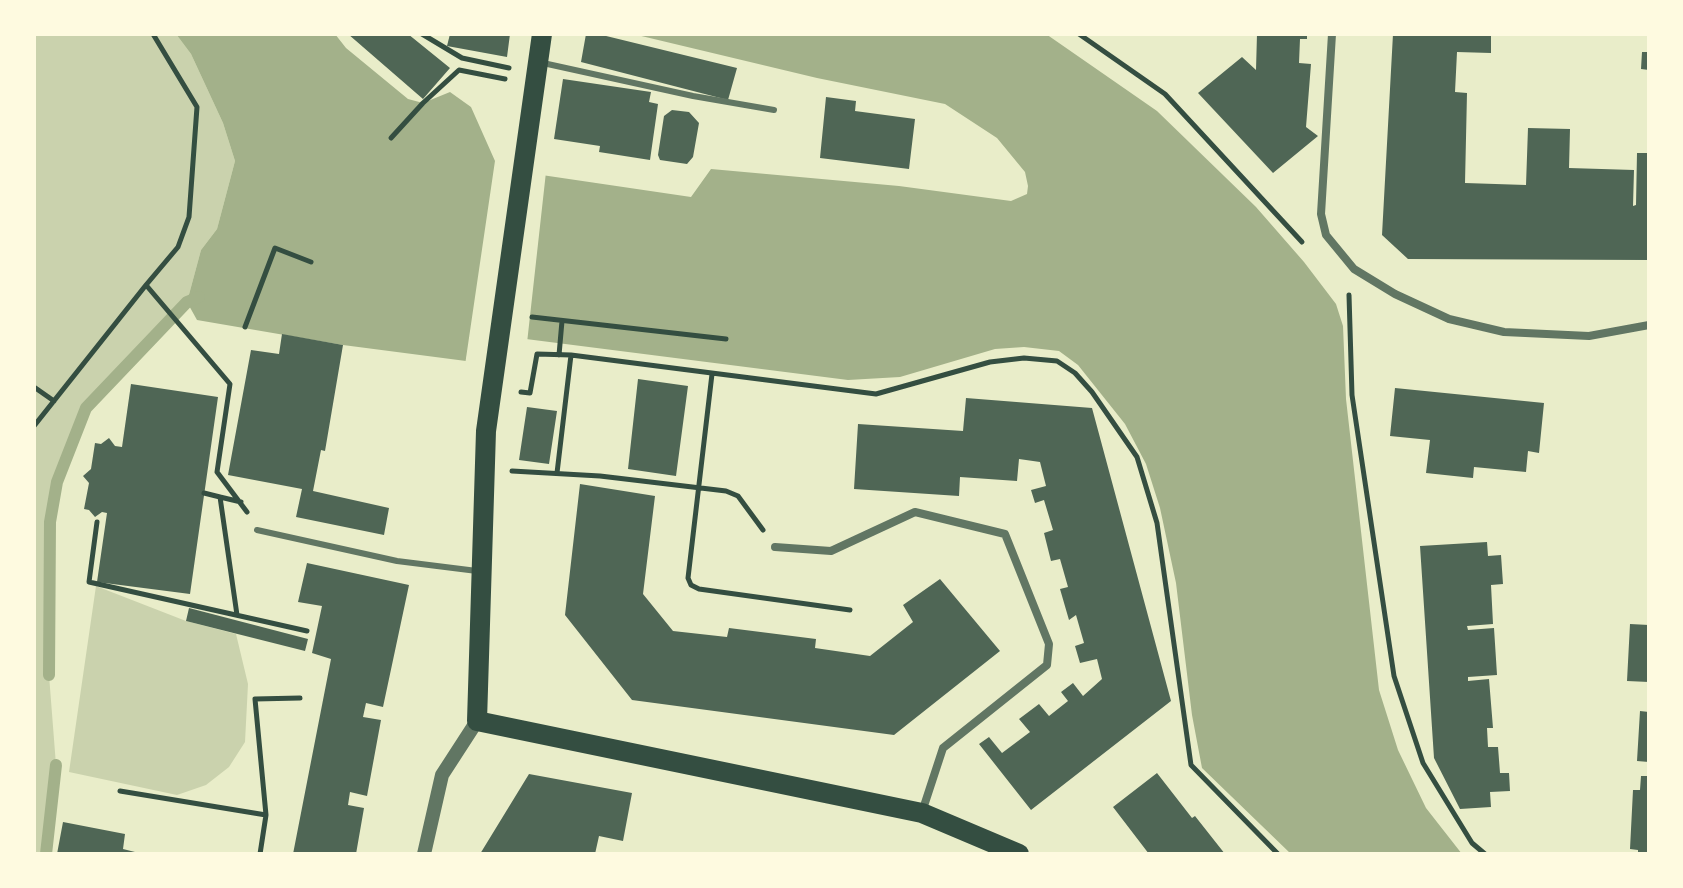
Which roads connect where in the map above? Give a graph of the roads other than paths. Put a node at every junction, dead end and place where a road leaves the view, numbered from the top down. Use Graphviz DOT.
graph roads {
  1 [pos="542,34"];
  2 [pos="1332,34"];
  3 [pos="538,62"];
  4 [pos="774,110"];
  5 [pos="1649,325"];
  6 [pos="257,530"];
  7 [pos="775,547"];
  8 [pos="481,572"];
  9 [pos="477,721"];
  10 [pos="922,813"];
  11 [pos="424,854"];
  12 [pos="1019,854"];
  1 -- 3 [label="main road"];
  2 -- 5 [label="street"];
  3 -- 4 [label="lane"];
  3 -- 8 [label="main road"];
  6 -- 8 [label="lane"];
  7 -- 10 [label="street"];
  8 -- 9 [label="main road"];
  9 -- 10 [label="main road"];
  9 -- 11 [label="street"];
  10 -- 12 [label="main road"];
}
